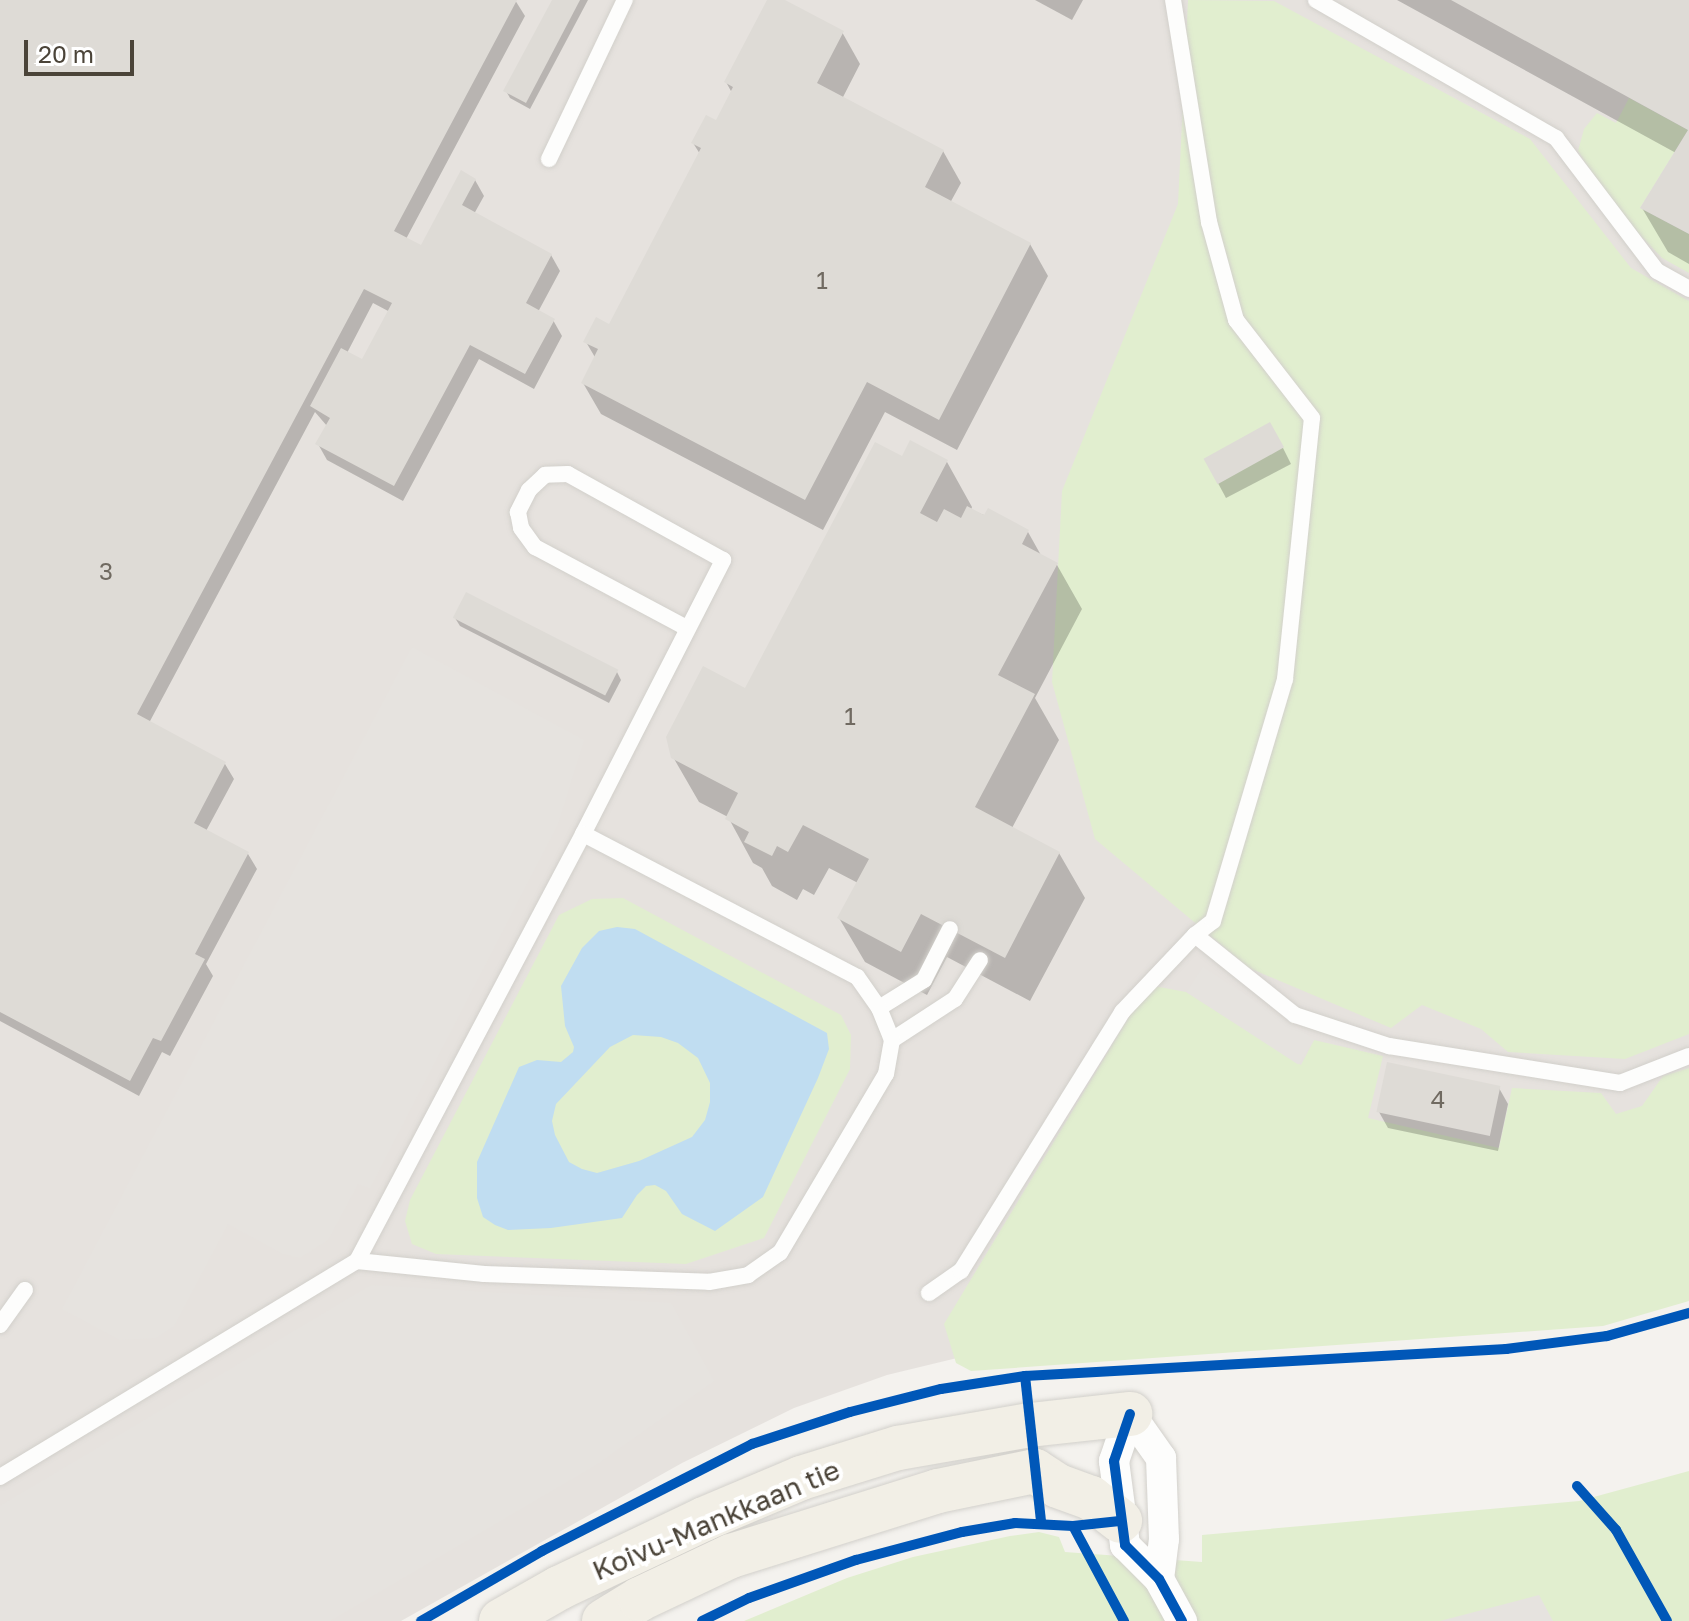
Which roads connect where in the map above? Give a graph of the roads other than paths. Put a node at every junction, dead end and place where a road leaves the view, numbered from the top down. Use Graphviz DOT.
graph roads {
  1 [pos="625,0"];
  2 [pos="1173,0"];
  3 [pos="1316,0"];
  4 [pos="549,159"];
  5 [pos="1689,289"];
  6 [pos="687,628"];
  7 [pos="583,834"];
  8 [pos="950,929"];
  9 [pos="1195,935"];
  10 [pos="980,960"];
  11 [pos="879,1008"];
  12 [pos="892,1040"];
  13 [pos="1689,1056"];
  14 [pos="357,1261"];
  15 [pos="25,1290"];
  16 [pos="929,1293"];
  17 [pos="0,1325"];
  18 [pos="1130,1414"];
  19 [pos="0,1477"];
  20 [pos="1120,1521"];
  21 [pos="1159,1579"];
  22 [pos="501,1621"];
  23 [pos="604,1621"];
  24 [pos="1182,1621"];
  1 -- 4 [label="lane"];
  2 -- 9 [label="lane"];
  3 -- 5 [label="lane"];
  6 -- 6 [label="lane"];
  6 -- 7 [label="lane"];
  7 -- 11 [label="lane"];
  7 -- 14 [label="lane"];
  8 -- 11 [label="lane"];
  9 -- 13 [label="lane"];
  9 -- 16 [label="lane"];
  10 -- 12 [label="lane"];
  11 -- 12 [label="lane"];
  12 -- 14 [label="lane"];
  14 -- 19 [label="lane"];
  15 -- 17 [label="lane"];
  18 -- 20 [label="street"];
  18 -- 21 [label="street"];
  18 -- 22 [label="main road, Koivu-Mankkaan tie"];
  20 -- 21 [label="street"];
  20 -- 23 [label="main road, Koivu-Mankkaan tie"];
  21 -- 24 [label="street"];
}
